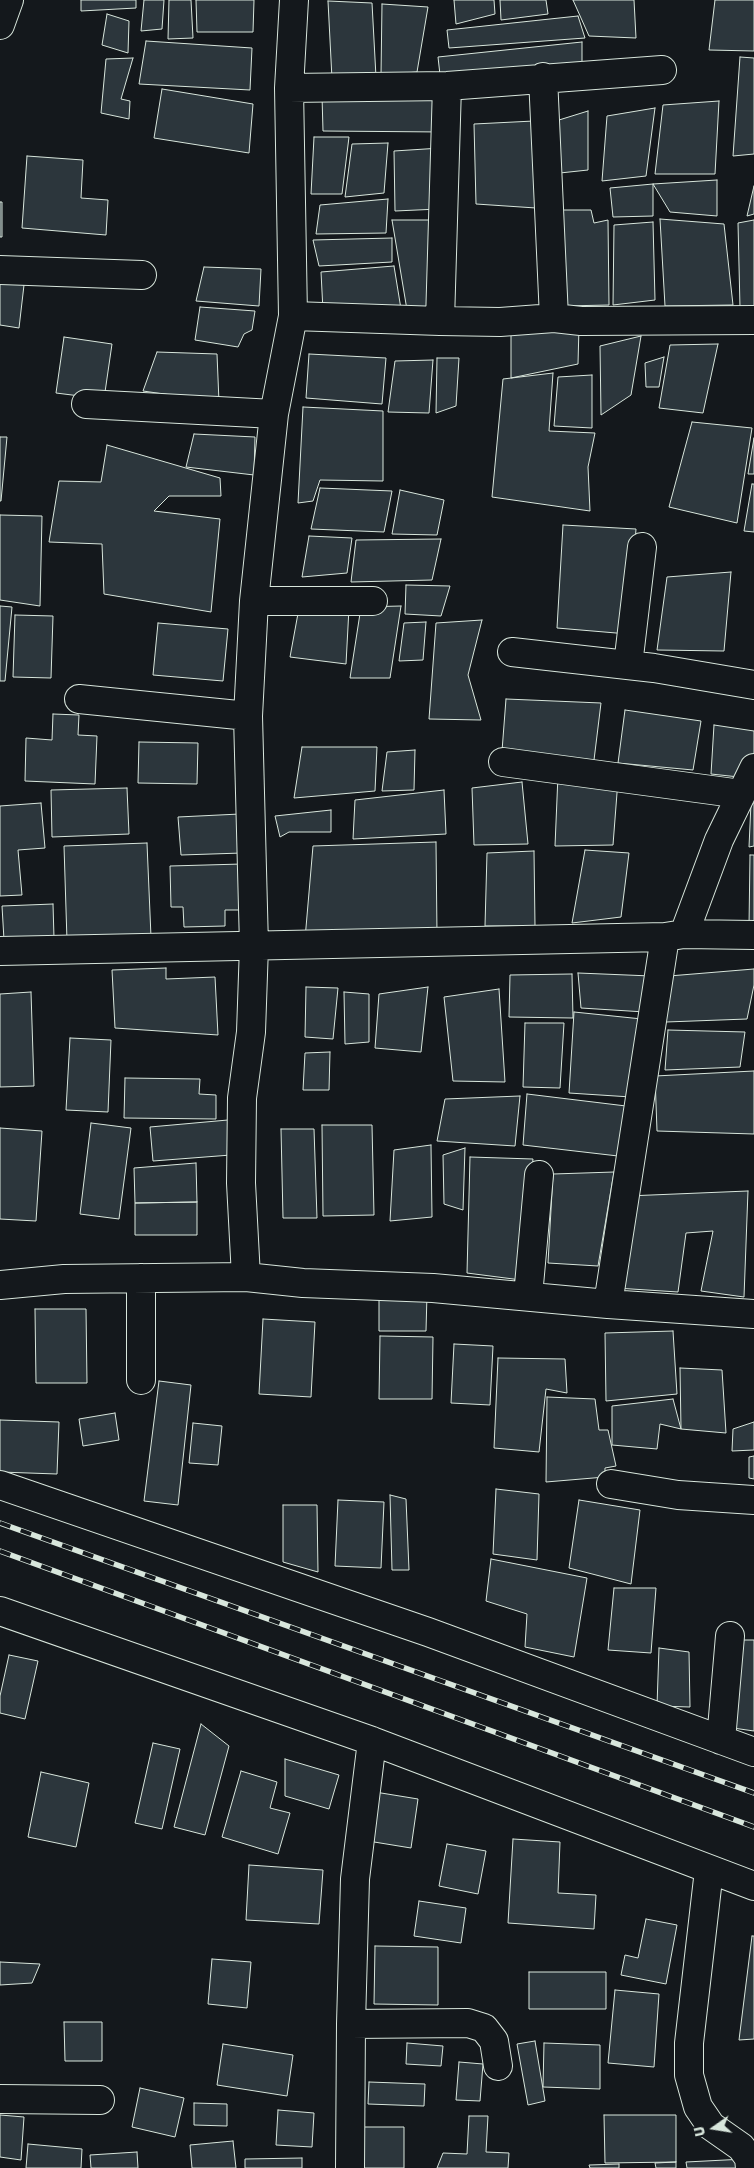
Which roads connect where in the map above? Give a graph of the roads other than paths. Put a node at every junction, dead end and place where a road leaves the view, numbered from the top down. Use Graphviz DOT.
graph roads {
  1 [pos="9,0"];
  2 [pos="294,0"];
  3 [pos="0,25"];
  4 [pos="662,70"];
  5 [pos="543,77"];
  6 [pos="447,86"];
  7 [pos="289,88"];
  8 [pos="0,270"];
  9 [pos="142,276"];
  10 [pos="293,316"];
  11 [pos="554,318"];
  12 [pos="754,320"];
  13 [pos="440,321"];
  14 [pos="86,404"];
  15 [pos="274,414"];
  16 [pos="642,547"];
  17 [pos="254,601"];
  18 [pos="373,601"];
  19 [pos="512,652"];
  20 [pos="628,665"];
  21 [pos="754,684"];
  22 [pos="79,699"];
  23 [pos="248,716"];
  24 [pos="503,762"];
  25 [pos="754,768"];
  26 [pos="741,794"];
  27 [pos="675,935"];
  28 [pos="754,935"];
  29 [pos="254,946"];
  30 [pos="0,951"];
  31 [pos="539,1175"];
  32 [pos="246,1277"];
  33 [pos="141,1278"];
  34 [pos="0,1285"];
  35 [pos="528,1296"];
  36 [pos="608,1304"];
  37 [pos="754,1314"];
  38 [pos="141,1380"];
  39 [pos="611,1484"];
  40 [pos="0,1485"];
  41 [pos="754,1500"];
  42 [pos="0,1611"];
  43 [pos="730,1636"];
  44 [pos="721,1740"];
  45 [pos="372,1741"];
  46 [pos="754,1752"];
  47 [pos="709,1870"];
  48 [pos="754,1886"];
  49 [pos="351,2024"];
  50 [pos="498,2066"];
  51 [pos="0,2099"];
  52 [pos="100,2100"];
  53 [pos="350,2168"];
  54 [pos="750,2168"];
  1 -- 3 [label="street"];
  2 -- 7 [label="street"];
  4 -- 5 [label="street"];
  5 -- 6 [label="street"];
  5 -- 11 [label="street"];
  6 -- 7 [label="street"];
  6 -- 13 [label="street"];
  7 -- 10 [label="street"];
  8 -- 9 [label="street"];
  10 -- 13 [label="street"];
  10 -- 15 [label="street"];
  11 -- 12 [label="street"];
  11 -- 13 [label="street"];
  14 -- 15 [label="street"];
  15 -- 17 [label="street"];
  16 -- 20 [label="street"];
  17 -- 18 [label="street"];
  17 -- 23 [label="street"];
  19 -- 20 [label="street"];
  20 -- 21 [label="street"];
  22 -- 23 [label="street"];
  23 -- 29 [label="street"];
  24 -- 26 [label="street"];
  25 -- 26 [label="street"];
  26 -- 27 [label="street"];
  27 -- 28 [label="street"];
  27 -- 29 [label="street"];
  27 -- 36 [label="street"];
  29 -- 30 [label="street"];
  29 -- 32 [label="street"];
  31 -- 35 [label="street"];
  32 -- 33 [label="street"];
  32 -- 35 [label="street"];
  33 -- 34 [label="street"];
  33 -- 38 [label="street"];
  35 -- 36 [label="street"];
  36 -- 37 [label="street"];
  39 -- 41 [label="street"];
  40 -- 44 [label="street"];
  42 -- 45 [label="street"];
  43 -- 44 [label="street"];
  44 -- 46 [label="street"];
  45 -- 47 [label="street"];
  45 -- 49 [label="street"];
  47 -- 48 [label="street"];
  47 -- 54 [label="street"];
  49 -- 50 [label="street"];
  49 -- 53 [label="street"];
  51 -- 52 [label="street"];
}
